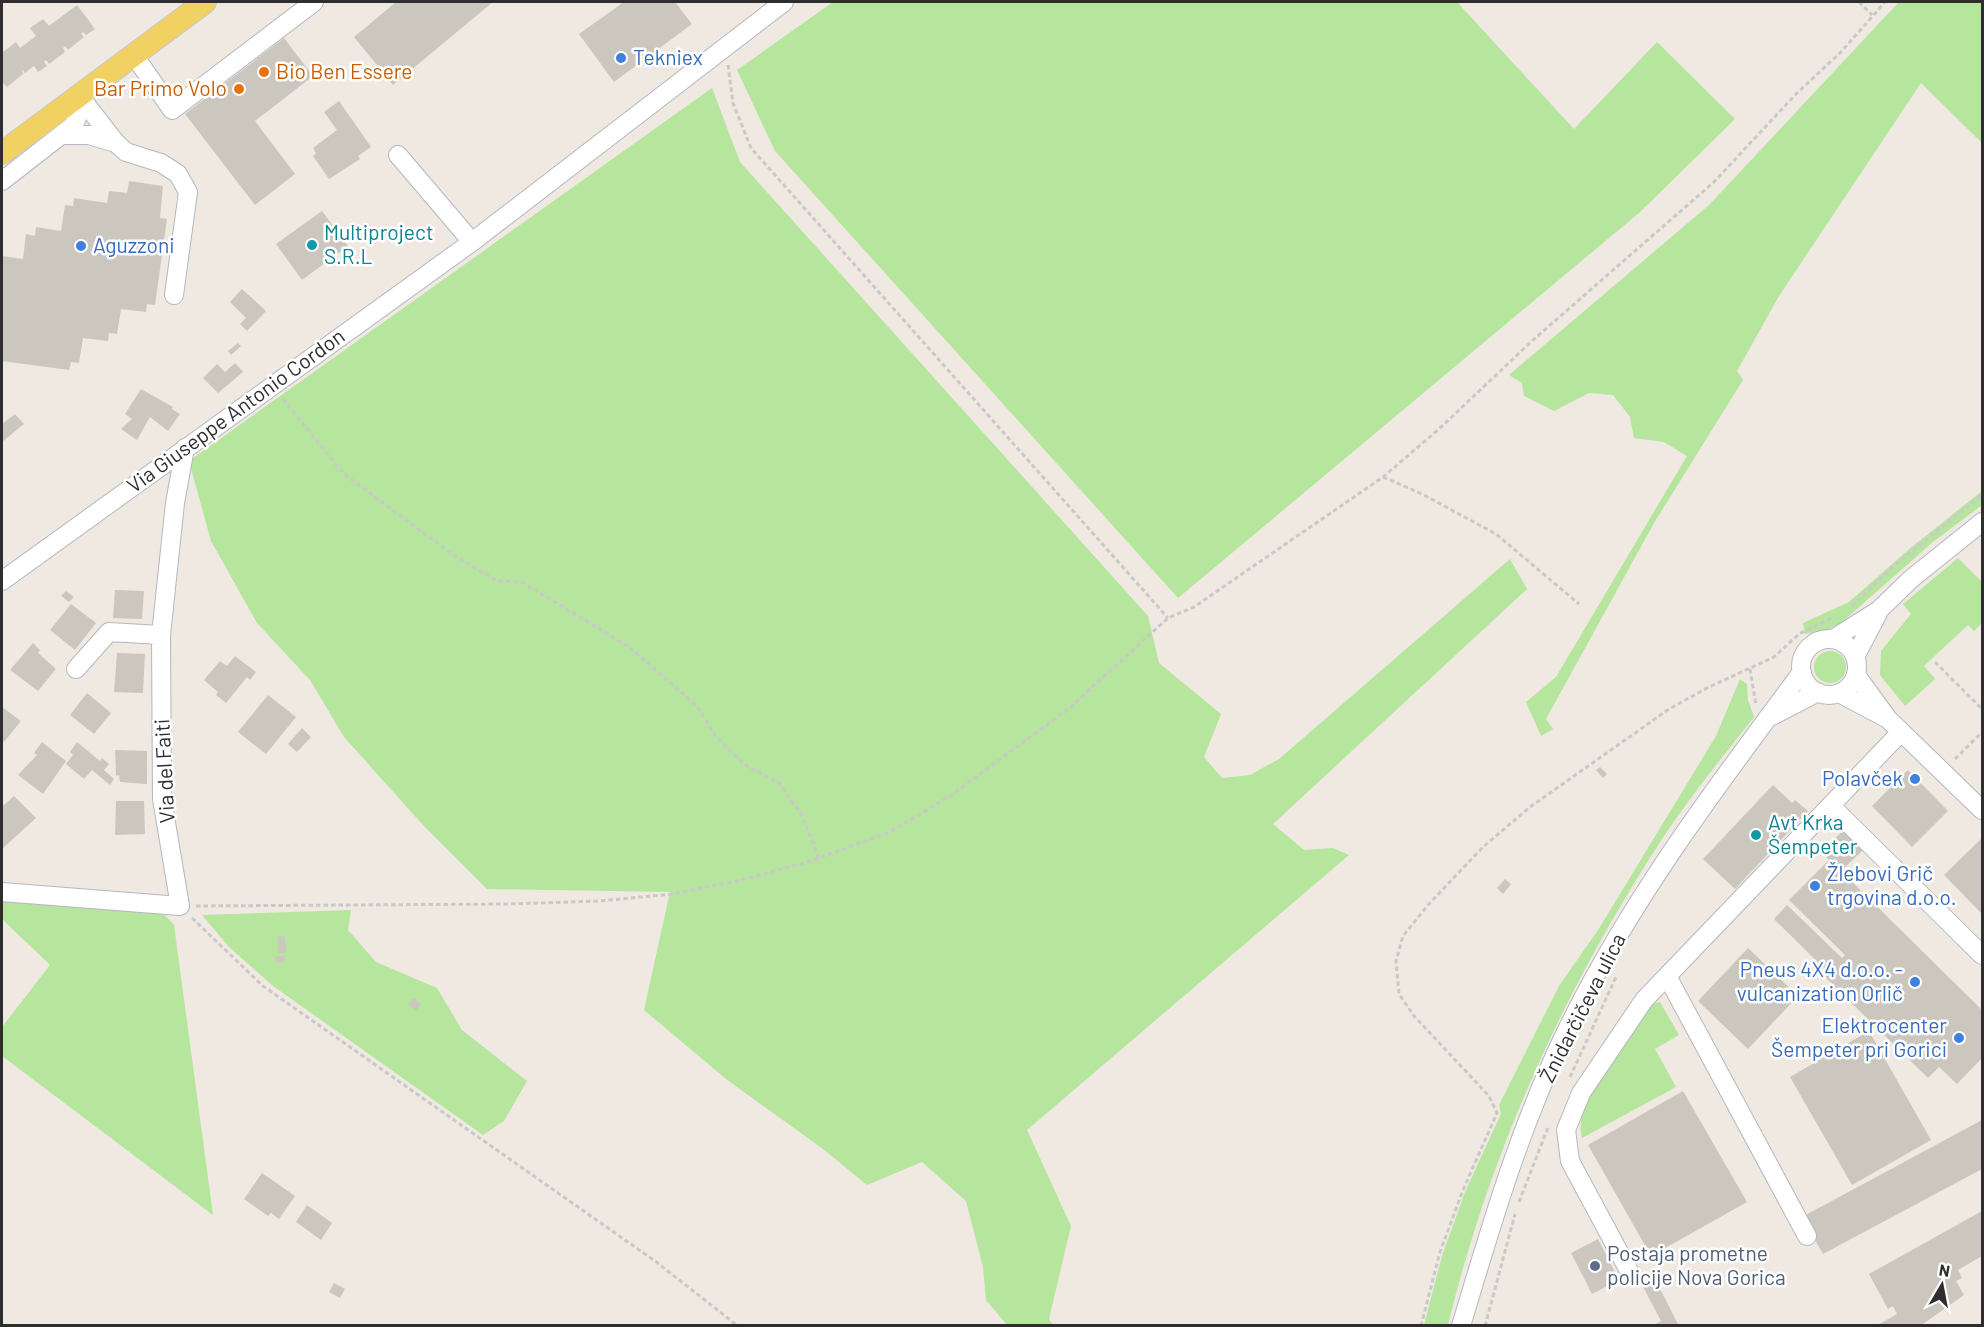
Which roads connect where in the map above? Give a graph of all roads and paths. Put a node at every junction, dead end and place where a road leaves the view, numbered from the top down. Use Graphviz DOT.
graph roads {
  1 [pos="205,2"];
  2 [pos="314,2"];
  3 [pos="784,2"];
  4 [pos="1859,2"];
  5 [pos="1885,2"];
  6 [pos="1872,15"];
  7 [pos="725,44"];
  8 [pos="134,55"];
  9 [pos="81,97"];
  10 [pos="61,135"];
  11 [pos="116,143"];
  12 [pos="2,153"];
  13 [pos="398,155"];
  14 [pos="2,181"];
  15 [pos="471,242"];
  16 [pos="174,295"];
  17 [pos="272,386"];
  18 [pos="185,448"];
  19 [pos="1383,477"];
  20 [pos="1983,495"];
  21 [pos="1983,522"];
  22 [pos="2,581"];
  23 [pos="1579,604"];
  24 [pos="1880,610"];
  25 [pos="1846,611"];
  26 [pos="1838,615"];
  27 [pos="1168,618"];
  28 [pos="161,635"];
  29 [pos="1833,639"];
  30 [pos="1935,662"];
  31 [pos="1856,666"];
  32 [pos="76,669"];
  33 [pos="1750,669"];
  34 [pos="1802,672"];
  35 [pos="1818,692"];
  36 [pos="1839,693"];
  37 [pos="1983,709"];
  38 [pos="1761,716"];
  39 [pos="1888,718"];
  40 [pos="1901,732"];
  41 [pos="1980,734"];
  42 [pos="1956,759"];
  43 [pos="1832,807"];
  44 [pos="1983,810"];
  45 [pos="819,859"];
  46 [pos="2,892"];
  47 [pos="180,906"];
  48 [pos="1983,955"];
  49 [pos="1620,969"];
  50 [pos="1667,976"];
  51 [pos="1567,1083"];
  52 [pos="1549,1124"];
  53 [pos="1807,1236"];
  54 [pos="1628,1269"];
  55 [pos="738,1326"];
  56 [pos="1421,1326"];
  57 [pos="1461,1326"];
  58 [pos="1485,1326"];
  1 -- 8 [label="main road"];
  2 -- 8 [label="street"];
  3 -- 7 [label="street, Via Giuseppe Antonio Cordon"];
  4 -- 6 [label="path"];
  5 -- 6 [label="path"];
  6 -- 19 [label="path"];
  7 -- 15 [label="street, Via Giuseppe Antonio Cordon"];
  7 -- 27 [label="path"];
  8 -- 9 [label="main road"];
  9 -- 10 [label="street"];
  9 -- 11 [label="street"];
  9 -- 12 [label="main road"];
  10 -- 11 [label="street"];
  10 -- 14 [label="street"];
  11 -- 16 [label="street"];
  13 -- 15 [label="street"];
  15 -- 17 [label="street, Via Giuseppe Antonio Cordon"];
  17 -- 18 [label="street, Via Giuseppe Antonio Cordon"];
  17 -- 45 [label="path"];
  18 -- 22 [label="street, Via Giuseppe Antonio Cordon"];
  18 -- 28 [label="street, Via del Faiti"];
  19 -- 23 [label="path"];
  19 -- 27 [label="path"];
  20 -- 25 [label="path"];
  21 -- 24 [label="street, Žnidarčičeva ulica"];
  24 -- 29 [label="street, Žnidarčičeva ulica"];
  24 -- 31 [label="street, Žnidarčičeva ulica"];
  26 -- 33 [label="path"];
  27 -- 45 [label="path"];
  28 -- 32 [label="street"];
  28 -- 47 [label="street, Via del Faiti"];
  29 -- 31 [label="street"];
  29 -- 34 [label="street, Žnidarčičeva ulica"];
  30 -- 37 [label="path"];
  31 -- 36 [label="street, Žnidarčičeva ulica"];
  31 -- 39 [label="street"];
  33 -- 38 [label="path"];
  33 -- 56 [label="path"];
  34 -- 35 [label="street"];
  34 -- 38 [label="street, Žnidarčičeva ulica"];
  35 -- 36 [label="street"];
  35 -- 38 [label="street, Žnidarčičeva ulica"];
  36 -- 39 [label="street"];
  38 -- 57 [label="street, Žnidarčičeva ulica"];
  39 -- 40 [label="street"];
  40 -- 43 [label="street, Žnidarčičeva ulica"];
  40 -- 44 [label="street"];
  41 -- 42 [label="path"];
  43 -- 48 [label="street"];
  43 -- 50 [label="street, Žnidarčičeva ulica"];
  45 -- 47 [label="path"];
  46 -- 47 [label="street"];
  47 -- 55 [label="path"];
  49 -- 51 [label="path"];
  50 -- 53 [label="street"];
  50 -- 54 [label="street, Žnidarčičeva ulica"];
  52 -- 58 [label="path"];
}
